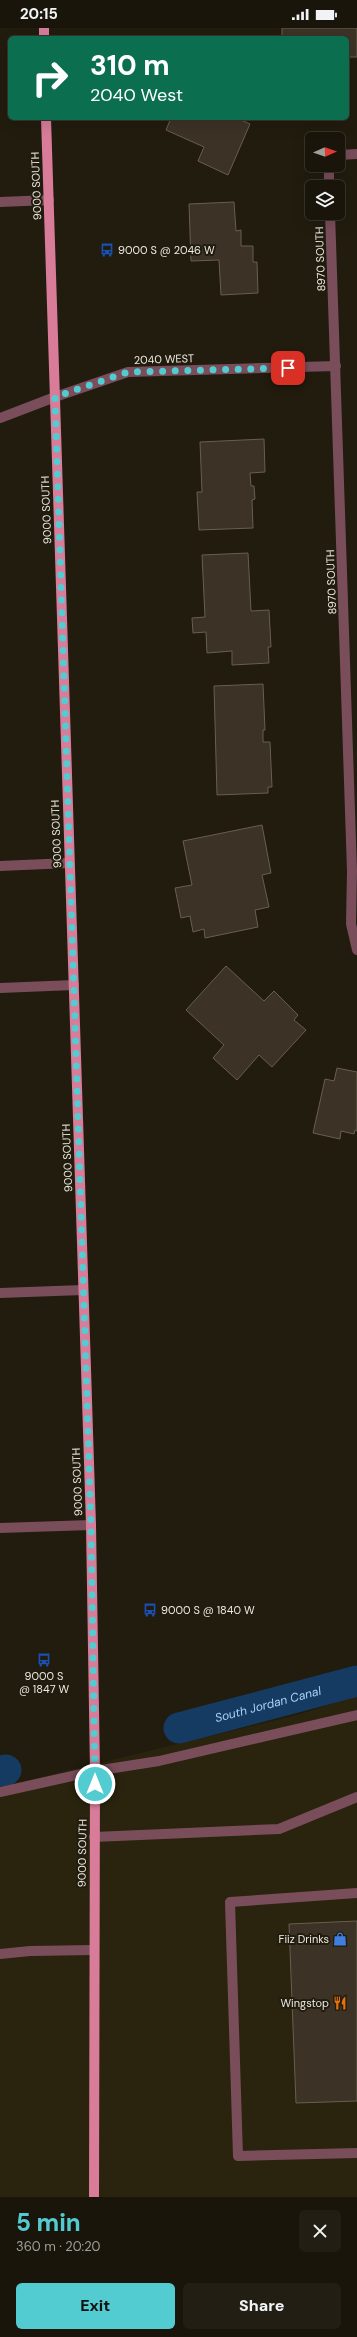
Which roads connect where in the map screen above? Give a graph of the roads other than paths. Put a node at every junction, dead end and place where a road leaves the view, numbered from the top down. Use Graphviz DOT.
graph roads {
  1 [pos="46,120"];
  2 [pos="357,154"];
  3 [pos="345,155"];
  4 [pos="49,200"];
  5 [pos="0,202"];
  6 [pos="330,220"];
  7 [pos="336,366"];
  8 [pos="55,397"];
  9 [pos="0,418"];
  10 [pos="69,863"];
  11 [pos="0,866"];
  12 [pos="357,950"];
  13 [pos="74,985"];
  14 [pos="0,988"];
  15 [pos="83,1290"];
  16 [pos="0,1294"];
  17 [pos="91,1525"];
  18 [pos="0,1528"];
  19 [pos="357,1715"];
  20 [pos="95,1771"];
  21 [pos="0,1792"];
  22 [pos="357,1797"];
  23 [pos="94,1837"];
  24 [pos="357,1893"];
  25 [pos="93,1950"];
  26 [pos="0,1954"];
  27 [pos="357,2153"];
  28 [pos="94,2197"];
  1 -- 4 [label="main road, 9000 SOUTH"];
  2 -- 3 [label="street"];
  4 -- 5 [label="street"];
  4 -- 8 [label="main road, 9000 SOUTH"];
  6 -- 7 [label="street, 8970 SOUTH"];
  7 -- 8 [label="street, 2040 WEST"];
  7 -- 12 [label="street, 8970 SOUTH"];
  8 -- 9 [label="street, 2040 WEST"];
  8 -- 10 [label="main road, 9000 SOUTH"];
  10 -- 11 [label="street"];
  10 -- 13 [label="main road, 9000 SOUTH"];
  13 -- 14 [label="street"];
  13 -- 15 [label="main road, 9000 SOUTH"];
  15 -- 16 [label="street"];
  15 -- 17 [label="main road, 9000 SOUTH"];
  17 -- 18 [label="street"];
  17 -- 20 [label="main road, 9000 SOUTH"];
  19 -- 20 [label="street"];
  20 -- 21 [label="street"];
  20 -- 23 [label="main road, 9000 SOUTH"];
  22 -- 23 [label="street"];
  23 -- 25 [label="main road, 9000 SOUTH"];
  24 -- 27 [label="street"];
  25 -- 26 [label="street"];
  25 -- 28 [label="main road, 9000 SOUTH"];
}
